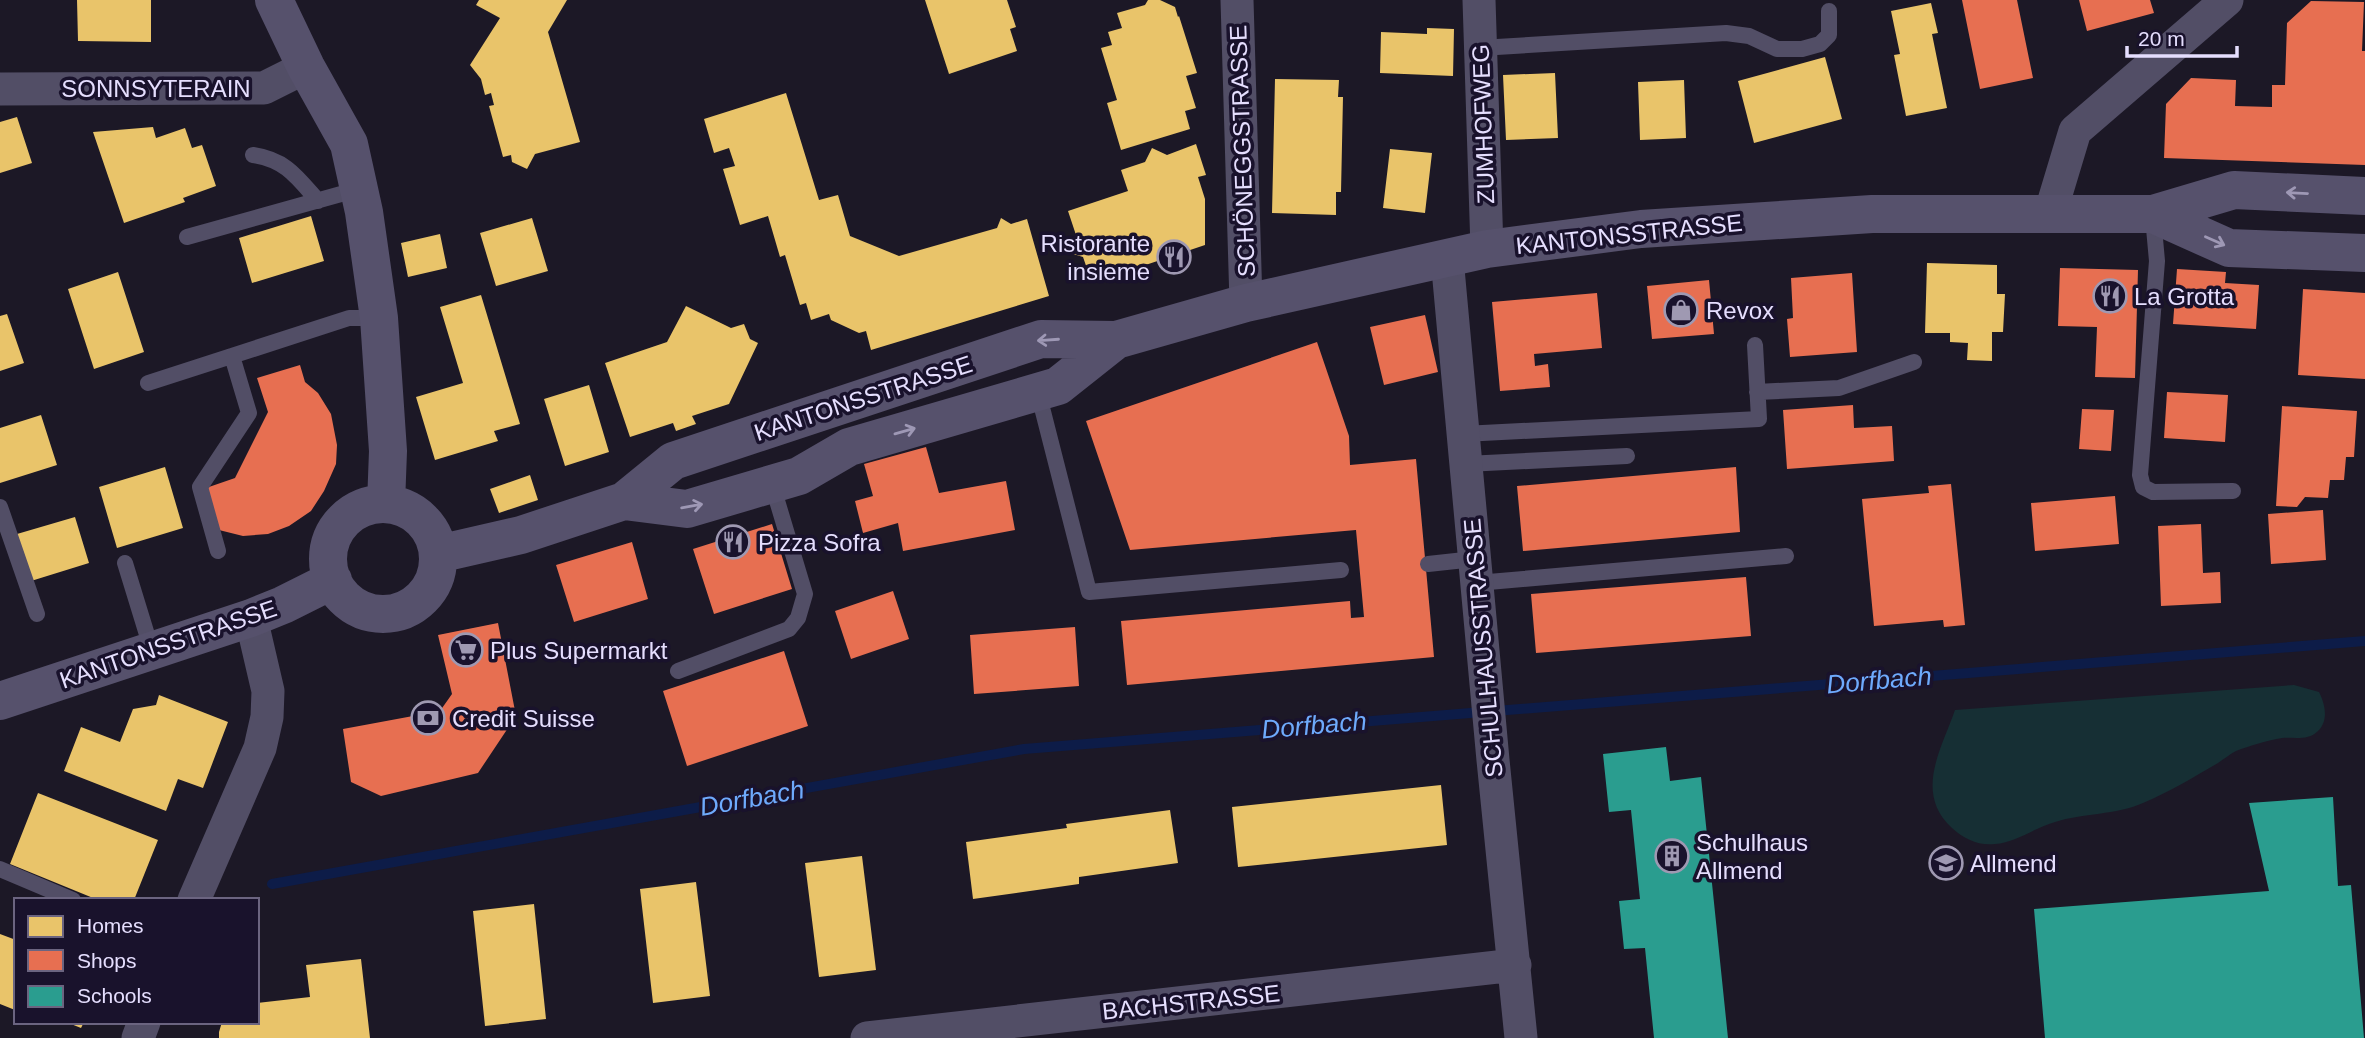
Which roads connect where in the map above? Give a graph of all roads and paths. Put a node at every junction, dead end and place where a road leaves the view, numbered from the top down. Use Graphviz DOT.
graph roads {
  1 [pos="274,0"];
  2 [pos="1237,0"];
  3 [pos="1479,0"];
  4 [pos="2227,0"];
  5 [pos="1829,11"];
  6 [pos="1480,48"];
  7 [pos="306,67"];
  8 [pos="0,89"];
  9 [pos="253,155"];
  10 [pos="359,189"];
  11 [pos="2365,196"];
  12 [pos="318,201"];
  13 [pos="2050,214"];
  14 [pos="2153,214"];
  15 [pos="187,237"];
  16 [pos="1488,249"];
  17 [pos="2365,253"];
  18 [pos="1447,258"];
  19 [pos="1246,303"];
  20 [pos="379,318"];
  21 [pos="1116,340"];
  22 [pos="1755,345"];
  23 [pos="232,356"];
  24 [pos="1914,362"];
  25 [pos="148,383"];
  26 [pos="1757,391"];
  27 [pos="1038,392"];
  28 [pos="1465,449"];
  29 [pos="1627,456"];
  30 [pos="772,484"];
  31 [pos="2233,491"];
  32 [pos="624,501"];
  33 [pos="386,503"];
  34 [pos="0,507"];
  35 [pos="219,551"];
  36 [pos="438,554"];
  37 [pos="1786,556"];
  38 [pos="125,563"];
  39 [pos="1428,564"];
  40 [pos="1341,570"];
  41 [pos="1476,571"];
  42 [pos="333,580"];
  43 [pos="37,614"];
  44 [pos="251,618"];
  45 [pos="152,651"];
  46 [pos="678,671"];
  47 [pos="0,701"];
  48 [pos="0,869"];
  49 [pos="68,898"];
  50 [pos="195,898"];
  51 [pos="1515,965"];
  52 [pos="867,1038"];
  53 [pos="1521,1038"];
  1 -- 7 [label="main road"];
  2 -- 19 [label="street, SCHÖNEGGSTRASSE"];
  3 -- 6 [label="street, ZUMHOFWEG"];
  4 -- 13 [label="street"];
  5 -- 6 [label="lane"];
  6 -- 16 [label="street, ZUMHOFWEG"];
  7 -- 8 [label="street, SONNSYTERAIN"];
  7 -- 10 [label="main road"];
  9 -- 12 [label="lane"];
  10 -- 12 [label="lane"];
  10 -- 20 [label="main road"];
  11 -- 14 [label="main road, KANTONSSTRASSE, one-way"];
  12 -- 15 [label="lane"];
  13 -- 14 [label="main road, KANTONSSTRASSE"];
  13 -- 16 [label="main road, KANTONSSTRASSE"];
  14 -- 17 [label="main road, KANTONSSTRASSE, one-way"];
  14 -- 31 [label="lane"];
  16 -- 18 [label="main road, KANTONSSTRASSE"];
  18 -- 19 [label="main road, KANTONSSTRASSE"];
  18 -- 28 [label="street, SCHULHAUSSTRASSE"];
  19 -- 21 [label="main road, KANTONSSTRASSE"];
  20 -- 23 [label="lane"];
  20 -- 33 [label="main road"];
  21 -- 27 [label="main road, KANTONSSTRASSE"];
  21 -- 32 [label="main road, KANTONSSTRASSE, one-way"];
  22 -- 26 [label="lane"];
  23 -- 25 [label="lane"];
  23 -- 35 [label="lane"];
  24 -- 26 [label="lane"];
  26 -- 28 [label="lane"];
  30 -- 27 [label="main road, KANTONSSTRASSE, one-way"];
  27 -- 40 [label="lane"];
  28 -- 29 [label="lane"];
  28 -- 41 [label="street, SCHULHAUSSTRASSE"];
  32 -- 30 [label="main road, KANTONSSTRASSE, one-way"];
  30 -- 46 [label="lane"];
  32 -- 36 [label="main road, KANTONSSTRASSE"];
  33 -- 36 [label="main road"];
  33 -- 42 [label="main road"];
  34 -- 43 [label="lane"];
  36 -- 42 [label="main road"];
  37 -- 41 [label="lane"];
  38 -- 45 [label="lane"];
  39 -- 41 [label="lane"];
  41 -- 51 [label="street, SCHULHAUSSTRASSE"];
  42 -- 44 [label="main road, KANTONSSTRASSE"];
  44 -- 45 [label="main road, KANTONSSTRASSE"];
  44 -- 50 [label="street"];
  45 -- 47 [label="main road, KANTONSSTRASSE"];
  48 -- 49 [label="lane"];
  51 -- 52 [label="street, BACHSTRASSE"];
  51 -- 53 [label="street, SCHULHAUSSTRASSE"];
}
